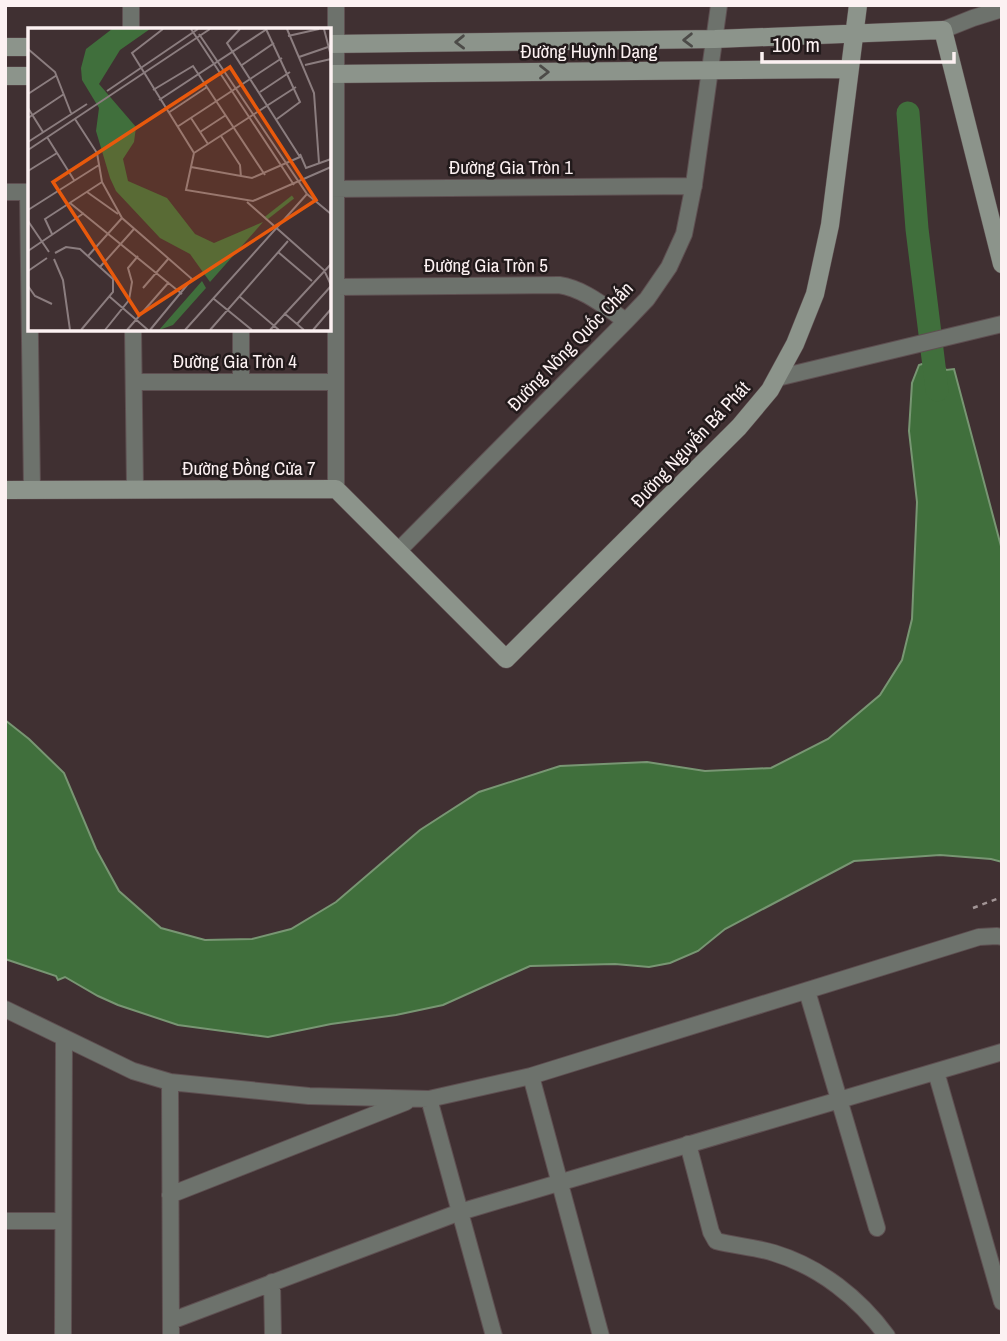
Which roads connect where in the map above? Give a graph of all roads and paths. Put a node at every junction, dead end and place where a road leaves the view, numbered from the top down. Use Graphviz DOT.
graph roads {
  1 [pos="131,5"];
  2 [pos="336,5"];
  3 [pos="719,5"];
  4 [pos="858,5"];
  5 [pos="1002,9"];
  6 [pos="131,28"];
  7 [pos="943,30"];
  8 [pos="854,33"];
  9 [pos="715,40"];
  10 [pos="332,43"];
  11 [pos="5,47"];
  12 [pos="28,47"];
  13 [pos="849,69"];
  14 [pos="710,71"];
  15 [pos="332,74"];
  16 [pos="5,76"];
  17 [pos="28,76"];
  18 [pos="694,186"];
  19 [pos="332,189"];
  20 [pos="5,192"];
  21 [pos="28,192"];
  22 [pos="1002,264"];
  23 [pos="336,287"];
  24 [pos="626,321"];
  25 [pos="1002,324"];
  26 [pos="30,331"];
  27 [pos="134,331"];
  28 [pos="242,331"];
  29 [pos="776,378"];
  30 [pos="134,382"];
  31 [pos="241,382"];
  32 [pos="336,382"];
  33 [pos="135,489"];
  34 [pos="336,489"];
  35 [pos="5,490"];
  36 [pos="32,490"];
  37 [pos="398,551"];
  38 [pos="506,660"];
  39 [pos="1002,897"];
  40 [pos="973,908"];
  41 [pos="1002,937"];
  42 [pos="807,990"];
  43 [pos="5,1009"];
  44 [pos="64,1039"];
  45 [pos="1002,1052"];
  46 [pos="936,1072"];
  47 [pos="531,1076"];
  48 [pos="170,1082"];
  49 [pos="422,1099"];
  50 [pos="839,1100"];
  51 [pos="688,1144"];
  52 [pos="560,1182"];
  53 [pos="170,1195"];
  54 [pos="460,1212"];
  55 [pos="5,1221"];
  56 [pos="63,1221"];
  57 [pos="877,1228"];
  58 [pos="272,1282"];
  59 [pos="1002,1302"];
  60 [pos="171,1328"];
  61 [pos="63,1336"];
  62 [pos="273,1336"];
  63 [pos="494,1336"];
  64 [pos="601,1336"];
  65 [pos="887,1336"];
  1 -- 6 [label="street"];
  2 -- 10 [label="street"];
  3 -- 9 [label="street, Đường Nông Quốc Chấn"];
  4 -- 8 [label="street, Đường Nguyễn Bá Phát"];
  5 -- 7 [label="street"];
  7 -- 8 [label="street, Đường Huỳnh Dạng"];
  7 -- 22 [label="street"];
  8 -- 9 [label="street, Đường Huỳnh Dạng"];
  8 -- 13 [label="street, Đường Nguyễn Bá Phát"];
  9 -- 10 [label="street, Đường Huỳnh Dạng, one-way"];
  9 -- 14 [label="street, Đường Nông Quốc Chấn"];
  10 -- 15 [label="street"];
  11 -- 12 [label="street"];
  13 -- 14 [label="street, Đường Huỳnh Dạng"];
  13 -- 29 [label="street, Đường Nguyễn Bá Phát"];
  15 -- 14 [label="street, Đường Huỳnh Dạng, one-way"];
  14 -- 18 [label="street, Đường Nông Quốc Chấn"];
  15 -- 19 [label="street"];
  16 -- 17 [label="street"];
  18 -- 19 [label="street, Đường Gia Tròn 1"];
  18 -- 24 [label="street, Đường Nông Quốc Chấn"];
  19 -- 23 [label="street"];
  20 -- 21 [label="street"];
  23 -- 24 [label="street, Đường Gia Tròn 5"];
  23 -- 32 [label="street"];
  24 -- 37 [label="street, Đường Nông Quốc Chấn"];
  25 -- 29 [label="street"];
  26 -- 36 [label="street"];
  27 -- 30 [label="street"];
  28 -- 31 [label="street"];
  29 -- 38 [label="street, Đường Nguyễn Bá Phát"];
  30 -- 31 [label="street, Đường Gia Tròn 4"];
  30 -- 33 [label="street"];
  31 -- 32 [label="street, Đường Gia Tròn 4"];
  32 -- 34 [label="street"];
  33 -- 34 [label="street, Đường Đồng Cửa 7"];
  33 -- 36 [label="street, Đường Đồng Cửa 7"];
  34 -- 37 [label="street, Đường Đồng Cửa 7"];
  35 -- 36 [label="street, Đường Đồng Cửa 7"];
  37 -- 38 [label="street, Đường Đồng Cửa 7"];
  39 -- 40 [label="path"];
  41 -- 42 [label="street"];
  42 -- 47 [label="street"];
  42 -- 50 [label="street"];
  43 -- 44 [label="street"];
  44 -- 48 [label="street"];
  44 -- 56 [label="street"];
  45 -- 46 [label="street"];
  46 -- 50 [label="street"];
  46 -- 59 [label="street"];
  47 -- 49 [label="street"];
  47 -- 52 [label="street"];
  48 -- 49 [label="street"];
  48 -- 53 [label="street"];
  49 -- 53 [label="street"];
  49 -- 54 [label="street"];
  50 -- 51 [label="street"];
  50 -- 57 [label="street"];
  51 -- 52 [label="street"];
  51 -- 65 [label="street"];
  52 -- 54 [label="street"];
  52 -- 64 [label="street"];
  53 -- 60 [label="street"];
  54 -- 58 [label="street"];
  54 -- 63 [label="street"];
  55 -- 56 [label="street"];
  56 -- 61 [label="street"];
  58 -- 60 [label="street"];
  58 -- 62 [label="street"];
}
